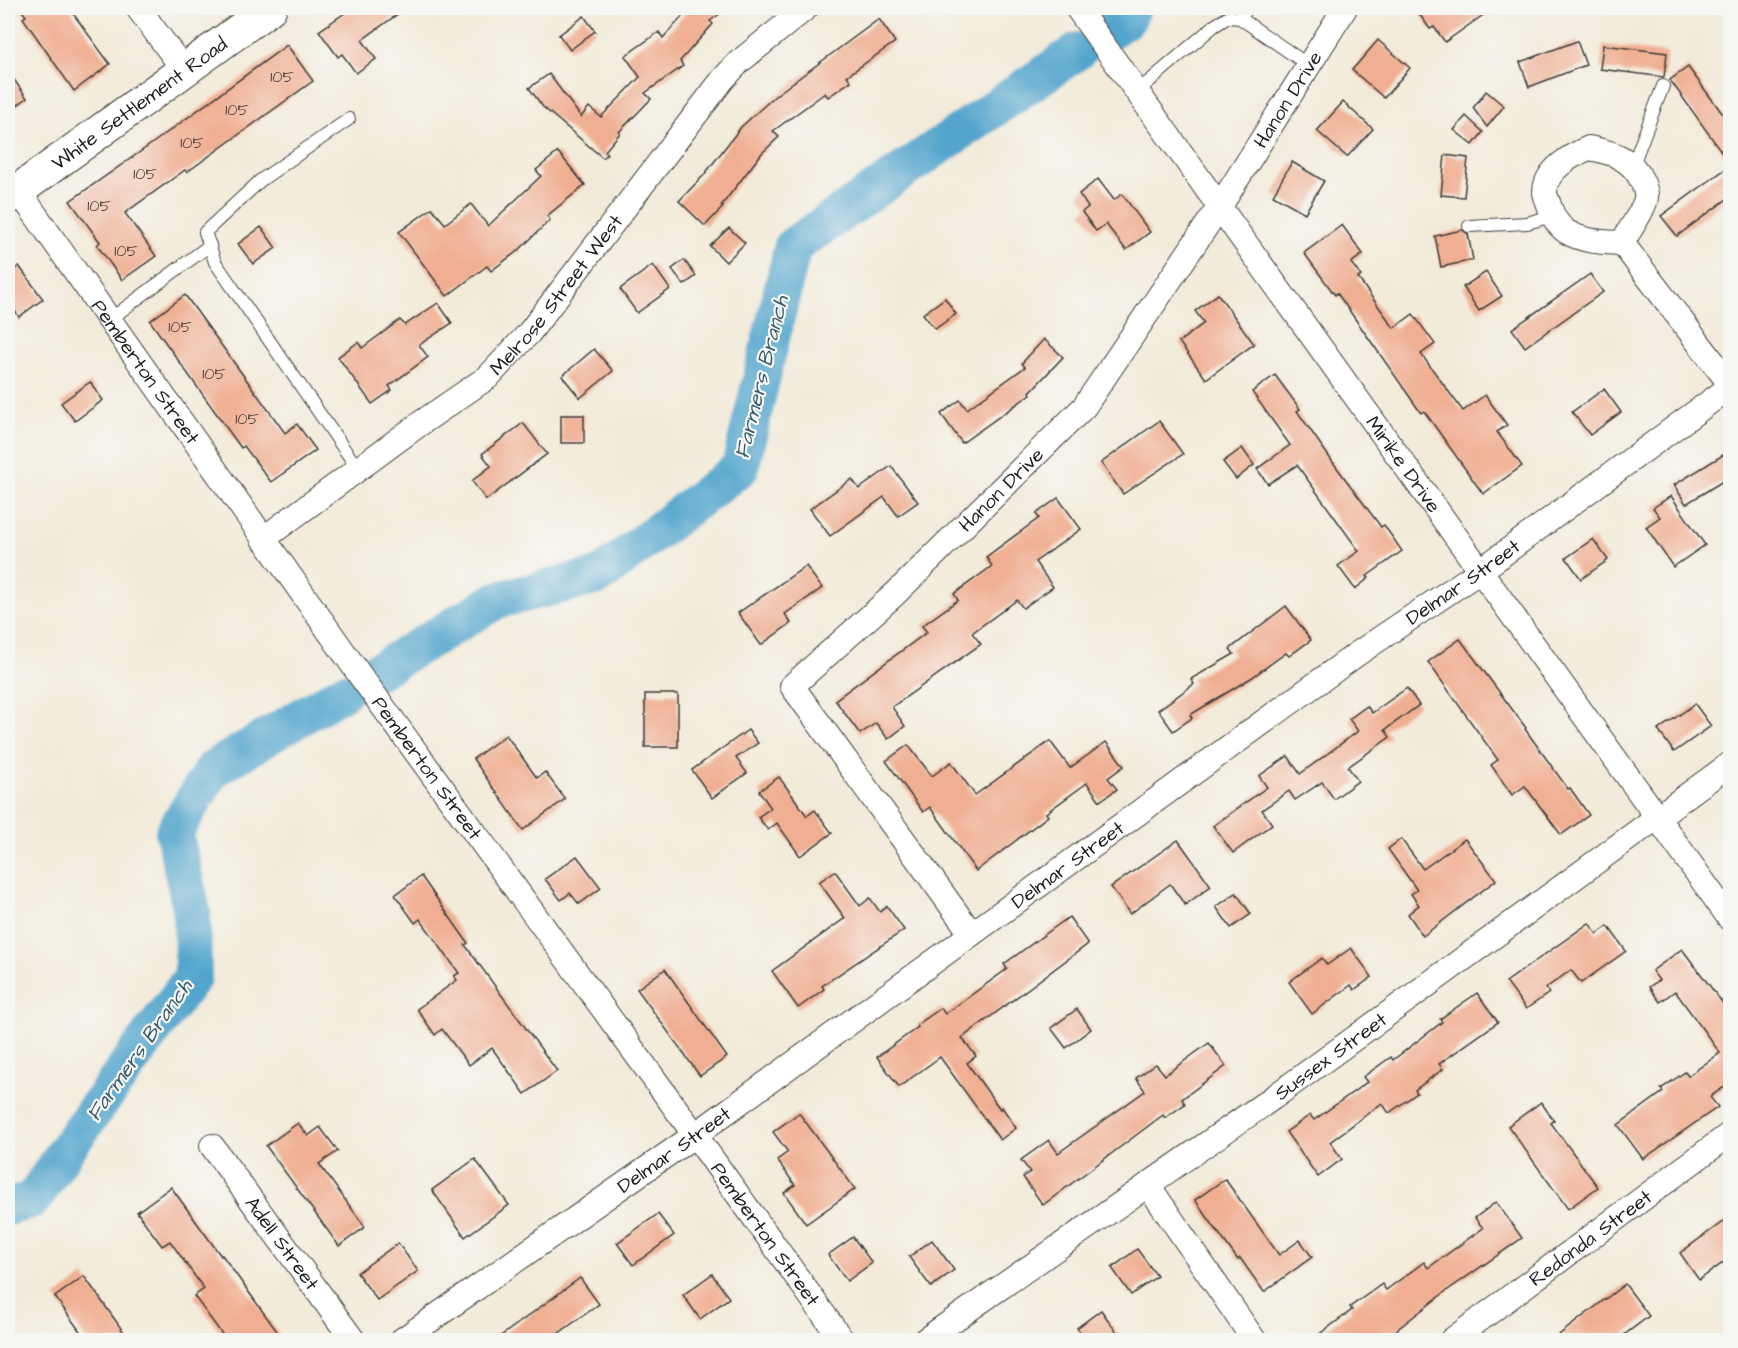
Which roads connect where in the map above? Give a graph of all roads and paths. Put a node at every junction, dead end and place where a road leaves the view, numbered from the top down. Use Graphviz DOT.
graph roads {
  1 [pos="138,8"];
  2 [pos="270,8"];
  3 [pos="806,8"];
  4 [pos="1077,8"];
  5 [pos="1345,8"];
  6 [pos="1244,13"];
  7 [pos="1308,65"];
  8 [pos="184,70"];
  9 [pos="1664,86"];
  10 [pos="1138,91"];
  11 [pos="349,120"];
  12 [pos="1632,167"];
  13 [pos="13,194"];
  14 [pos="1220,206"];
  15 [pos="1552,216"];
  16 [pos="1469,226"];
  17 [pos="1622,243"];
  18 [pos="210,245"];
  19 [pos="109,320"];
  20 [pos="1731,386"];
  21 [pos="358,469"];
  22 [pos="264,539"];
  23 [pos="1480,571"];
  24 [pos="1731,764"];
  25 [pos="1657,817"];
  26 [pos="1731,920"];
  27 [pos="971,933"];
  28 [pos="1731,1134"];
  29 [pos="695,1135"];
  30 [pos="212,1146"];
  31 [pos="1148,1185"];
  32 [pos="353,1341"];
  33 [pos="402,1341"];
  34 [pos="842,1341"];
  35 [pos="925,1341"];
  36 [pos="1254,1341"];
  37 [pos="1452,1341"];
  1 -- 8 [label="street"];
  2 -- 8 [label="main road, White Settlement Road"];
  3 -- 21 [label="street, Melrose Street West"];
  4 -- 10 [label="street, Mirike Drive"];
  5 -- 7 [label="street, Hanon Drive"];
  6 -- 7 [label="lane"];
  6 -- 10 [label="lane"];
  7 -- 14 [label="street, Hanon Drive"];
  8 -- 13 [label="main road, White Settlement Road"];
  9 -- 12 [label="lane"];
  10 -- 14 [label="street, Mirike Drive"];
  11 -- 18 [label="lane"];
  12 -- 15 [label="street"];
  12 -- 17 [label="street"];
  13 -- 19 [label="street, Pemberton Street"];
  14 -- 23 [label="street, Mirike Drive"];
  14 -- 27 [label="street, Hanon Drive"];
  15 -- 16 [label="lane"];
  15 -- 17 [label="street"];
  17 -- 20 [label="street"];
  18 -- 19 [label="lane"];
  18 -- 21 [label="lane"];
  19 -- 22 [label="street, Pemberton Street"];
  20 -- 23 [label="street, Delmar Street"];
  21 -- 22 [label="street, Melrose Street West"];
  22 -- 29 [label="street, Pemberton Street"];
  23 -- 25 [label="street, Mirike Drive"];
  23 -- 27 [label="street, Delmar Street"];
  24 -- 25 [label="street, Sussex Street"];
  25 -- 26 [label="street, Mirike Drive"];
  25 -- 31 [label="street, Sussex Street"];
  27 -- 29 [label="street, Delmar Street"];
  28 -- 37 [label="street, Redonda Street"];
  29 -- 33 [label="street, Delmar Street"];
  29 -- 34 [label="street, Pemberton Street"];
  30 -- 32 [label="street, Adell Street"];
  31 -- 35 [label="street, Sussex Street"];
  31 -- 36 [label="street"];
}
